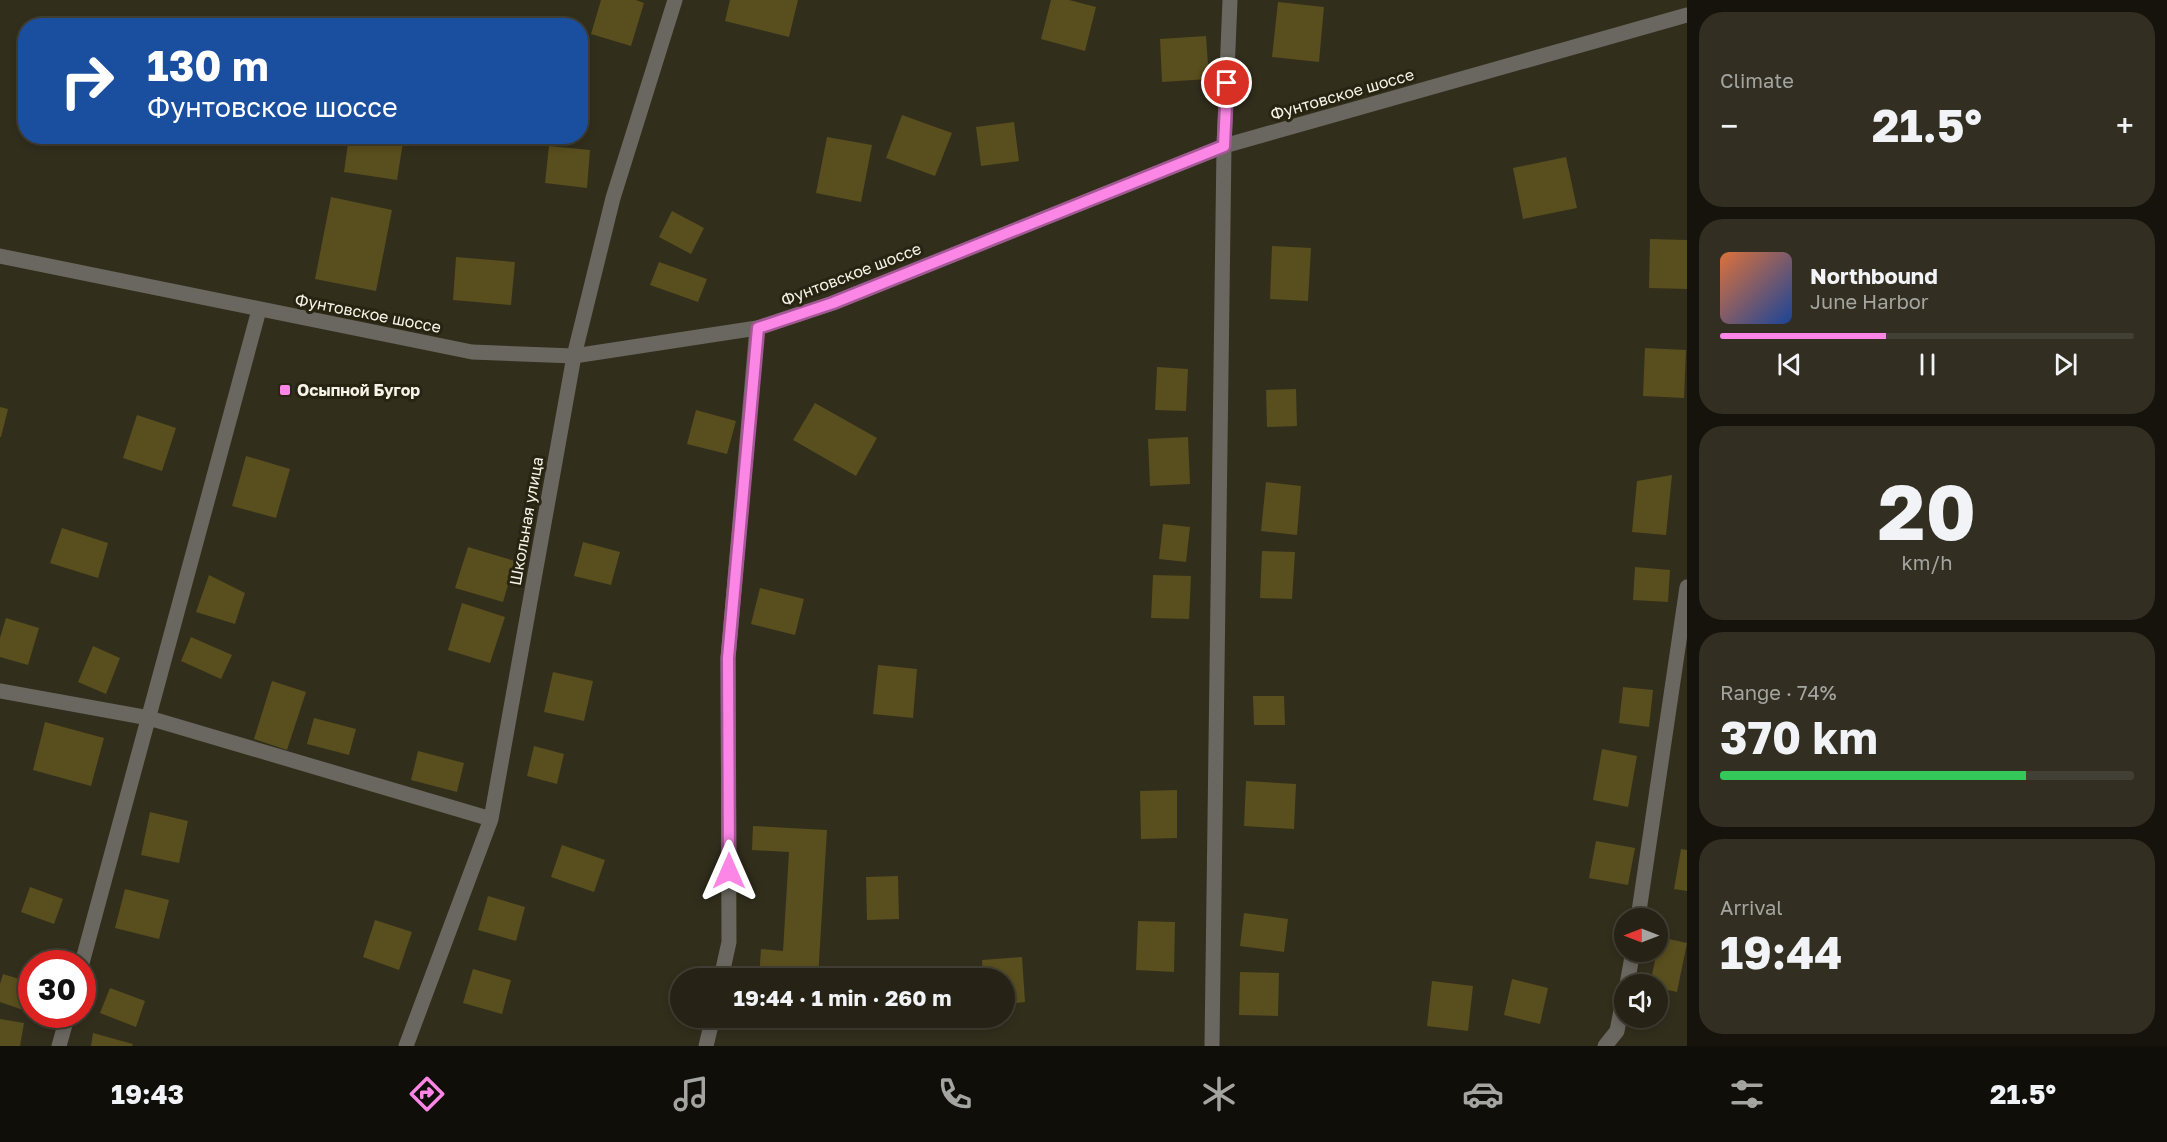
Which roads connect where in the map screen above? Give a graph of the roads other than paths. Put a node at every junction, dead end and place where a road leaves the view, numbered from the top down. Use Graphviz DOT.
graph roads {
  1 [pos="675,0"];
  2 [pos="1230,0"];
  3 [pos="1687,15"];
  4 [pos="1224,146"];
  5 [pos="0,256"];
  6 [pos="260,310"];
  7 [pos="758,328"];
  8 [pos="574,356"];
  9 [pos="1687,587"];
  10 [pos="0,691"];
  11 [pos="149,718"];
  12 [pos="491,819"];
  13 [pos="1639,908"];
  14 [pos="86,950"];
  15 [pos="723,968"];
  16 [pos="64,1028"];
  17 [pos="710,1028"];
  18 [pos="1618,1028"];
  19 [pos="59,1046"];
  20 [pos="406,1046"];
  21 [pos="706,1046"];
  22 [pos="1210,1046"];
  23 [pos="1605,1046"];
  1 -- 8 [label="street, Школьная улица"];
  2 -- 4 [label="street"];
  3 -- 4 [label="street, Фунтовское шоссе"];
  4 -- 7 [label="street, Фунтовское шоссе"];
  4 -- 22 [label="street"];
  5 -- 6 [label="street, Фунтовское шоссе"];
  6 -- 8 [label="street, Фунтовское шоссе"];
  6 -- 11 [label="street"];
  7 -- 8 [label="street, Фунтовское шоссе"];
  7 -- 15 [label="street"];
  8 -- 12 [label="street, Школьная улица"];
  9 -- 13 [label="street"];
  10 -- 11 [label="street"];
  11 -- 12 [label="street"];
  11 -- 14 [label="street"];
  12 -- 20 [label="street, Школьная улица"];
  16 -- 19 [label="street"];
  17 -- 21 [label="street"];
  18 -- 23 [label="street"];
}
